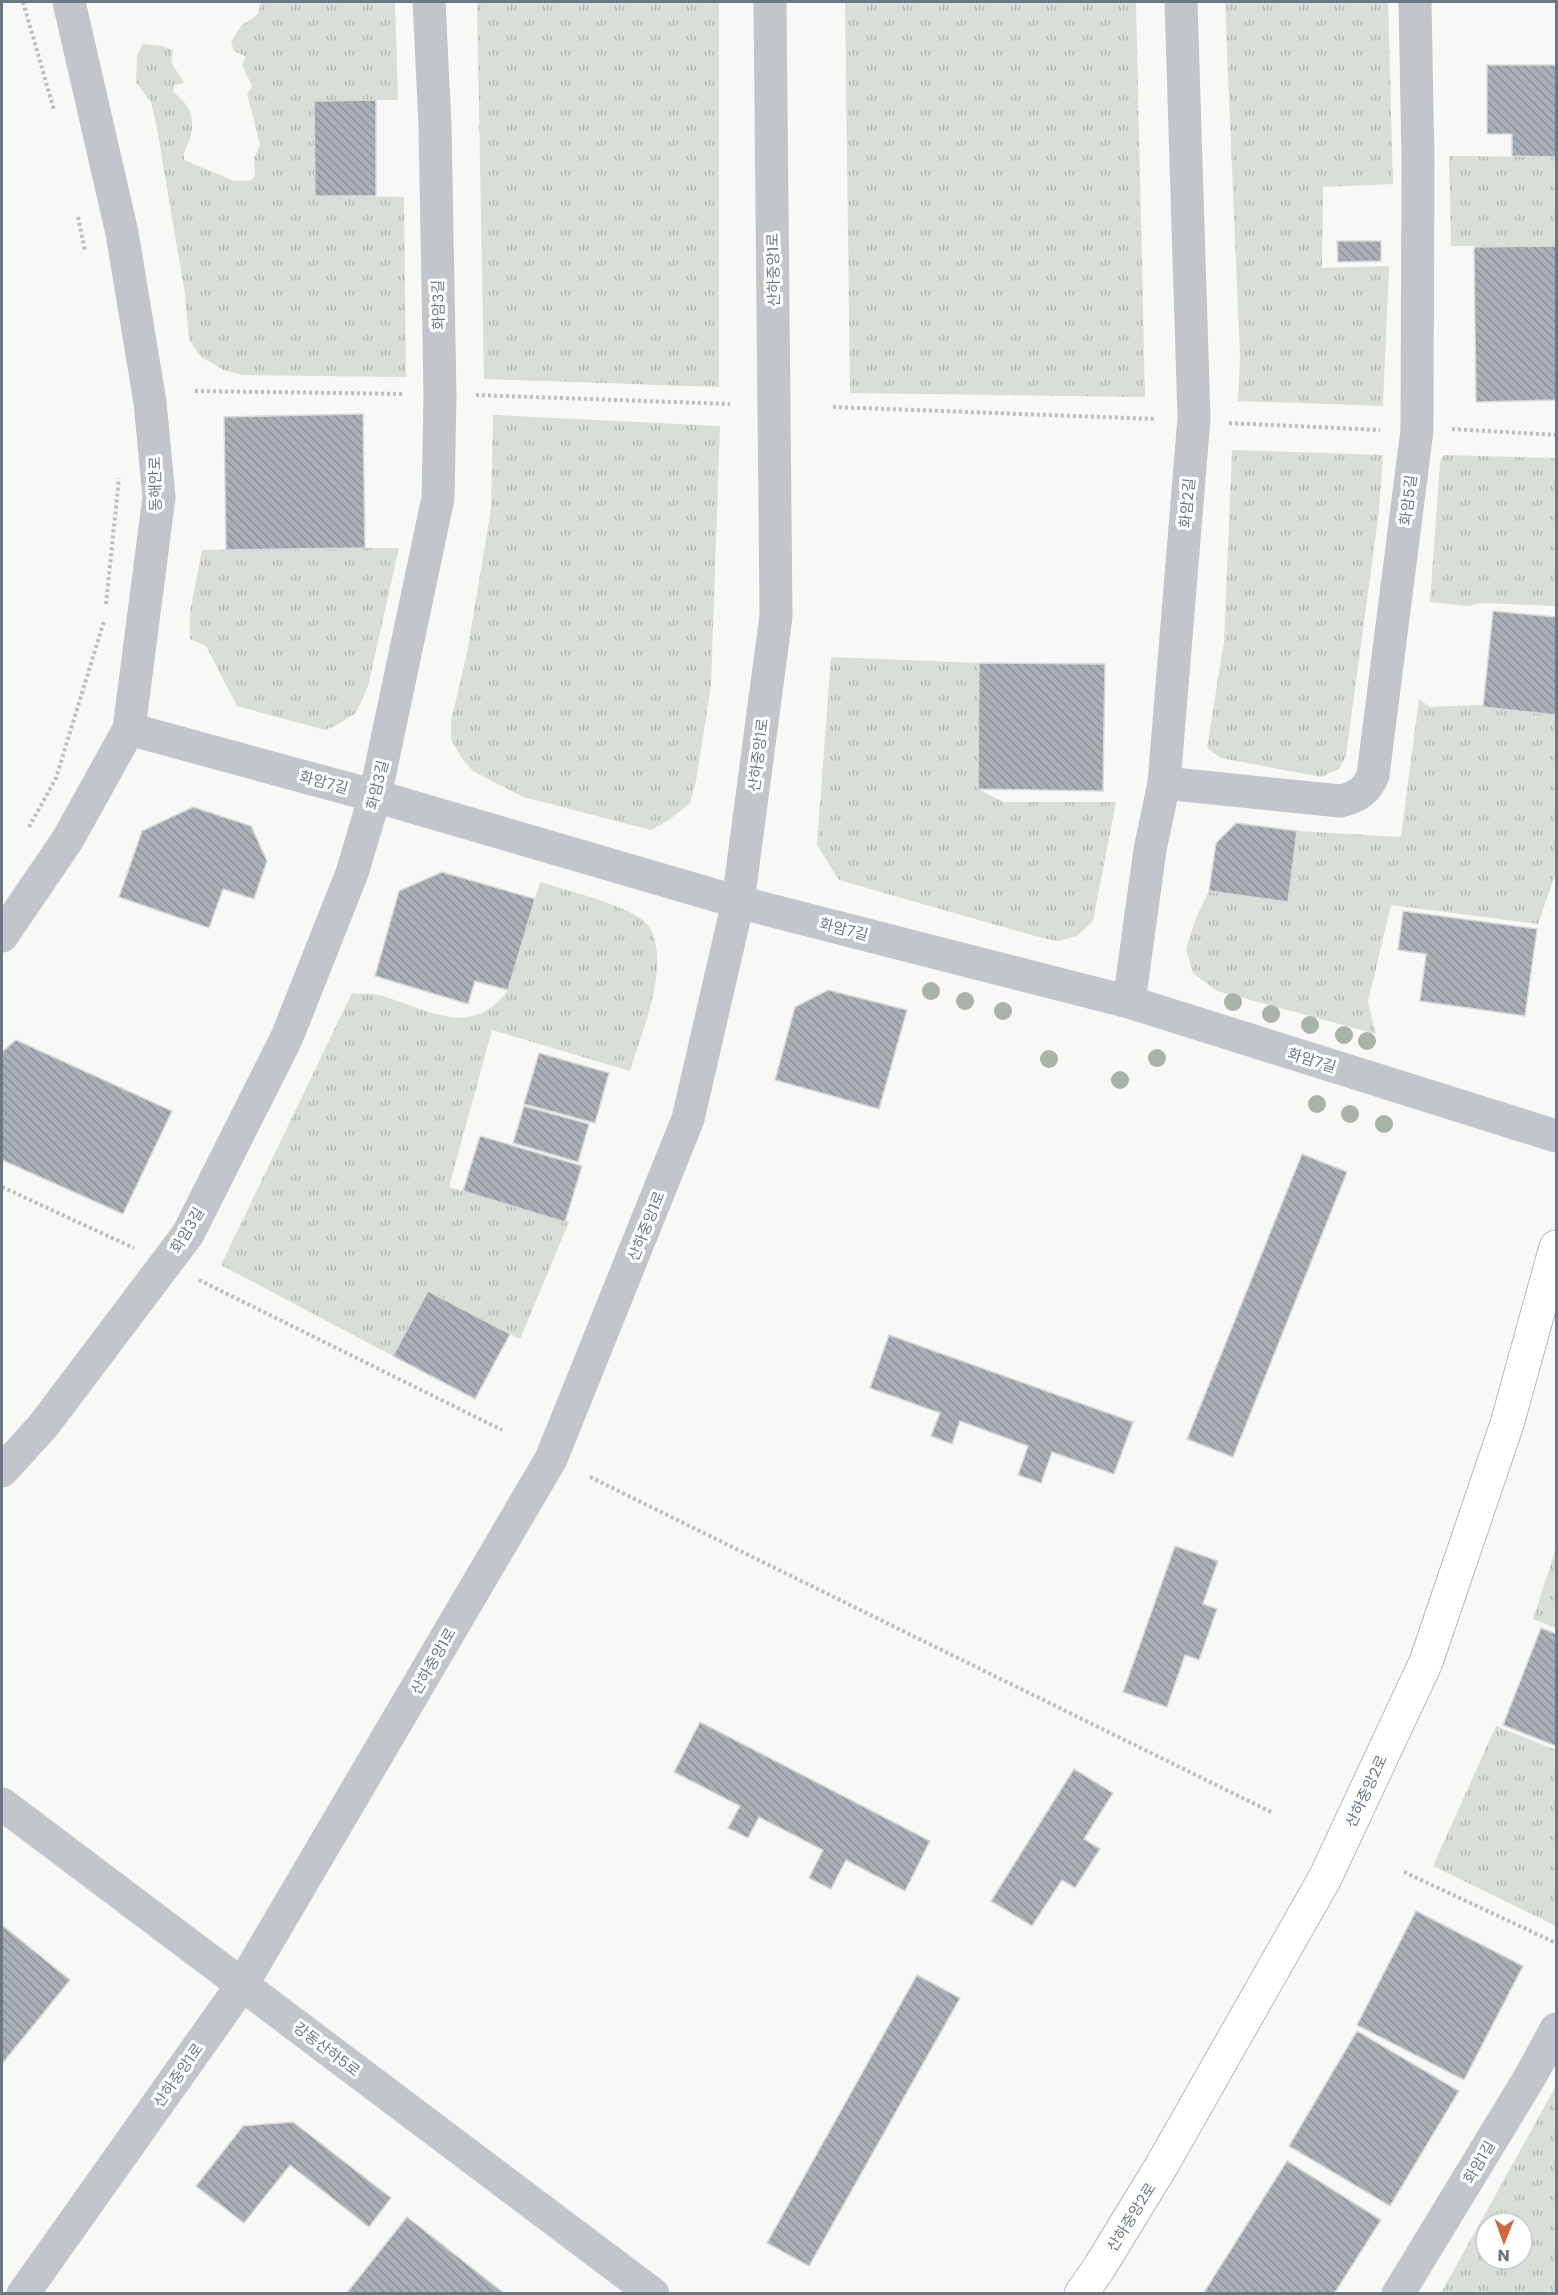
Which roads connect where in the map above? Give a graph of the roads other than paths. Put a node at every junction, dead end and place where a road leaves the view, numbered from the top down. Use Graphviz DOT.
graph roads {
  1 [pos="69,2"];
  2 [pos="429,2"];
  3 [pos="770,2"];
  4 [pos="1181,2"];
  5 [pos="1415,2"];
  6 [pos="129,729"];
  7 [pos="1164,783"];
  8 [pos="375,796"];
  9 [pos="738,902"];
  10 [pos="2,936"];
  11 [pos="1129,1002"];
  12 [pos="1557,1136"];
  13 [pos="1557,1247"];
  14 [pos="2,1471"];
  15 [pos="2,1803"];
  16 [pos="242,1985"];
  17 [pos="1557,2029"];
  18 [pos="23,2294"];
  19 [pos="653,2294"];
  20 [pos="1081,2294"];
  21 [pos="1398,2294"];
  1 -- 6 [label="street, 동해안로"];
  2 -- 8 [label="street, 화암3길"];
  3 -- 9 [label="street, 산하중앙1로"];
  4 -- 7 [label="street, 화암2길"];
  5 -- 7 [label="street, 화암5길"];
  6 -- 8 [label="street, 화암7길"];
  6 -- 10 [label="street, 동해안로"];
  7 -- 11 [label="street, 화암2길"];
  8 -- 9 [label="street, 화암7길"];
  8 -- 14 [label="street, 화암3길"];
  9 -- 11 [label="street, 화암7길"];
  9 -- 16 [label="street, 산하중앙1로"];
  11 -- 12 [label="street, 화암7길"];
  13 -- 20 [label="main road, 산하중앙2로"];
  15 -- 16 [label="street, 강동산하5로"];
  16 -- 18 [label="street, 산하중앙1로"];
  16 -- 19 [label="street, 강동산하5로"];
  17 -- 21 [label="street, 화암1길"];
}
